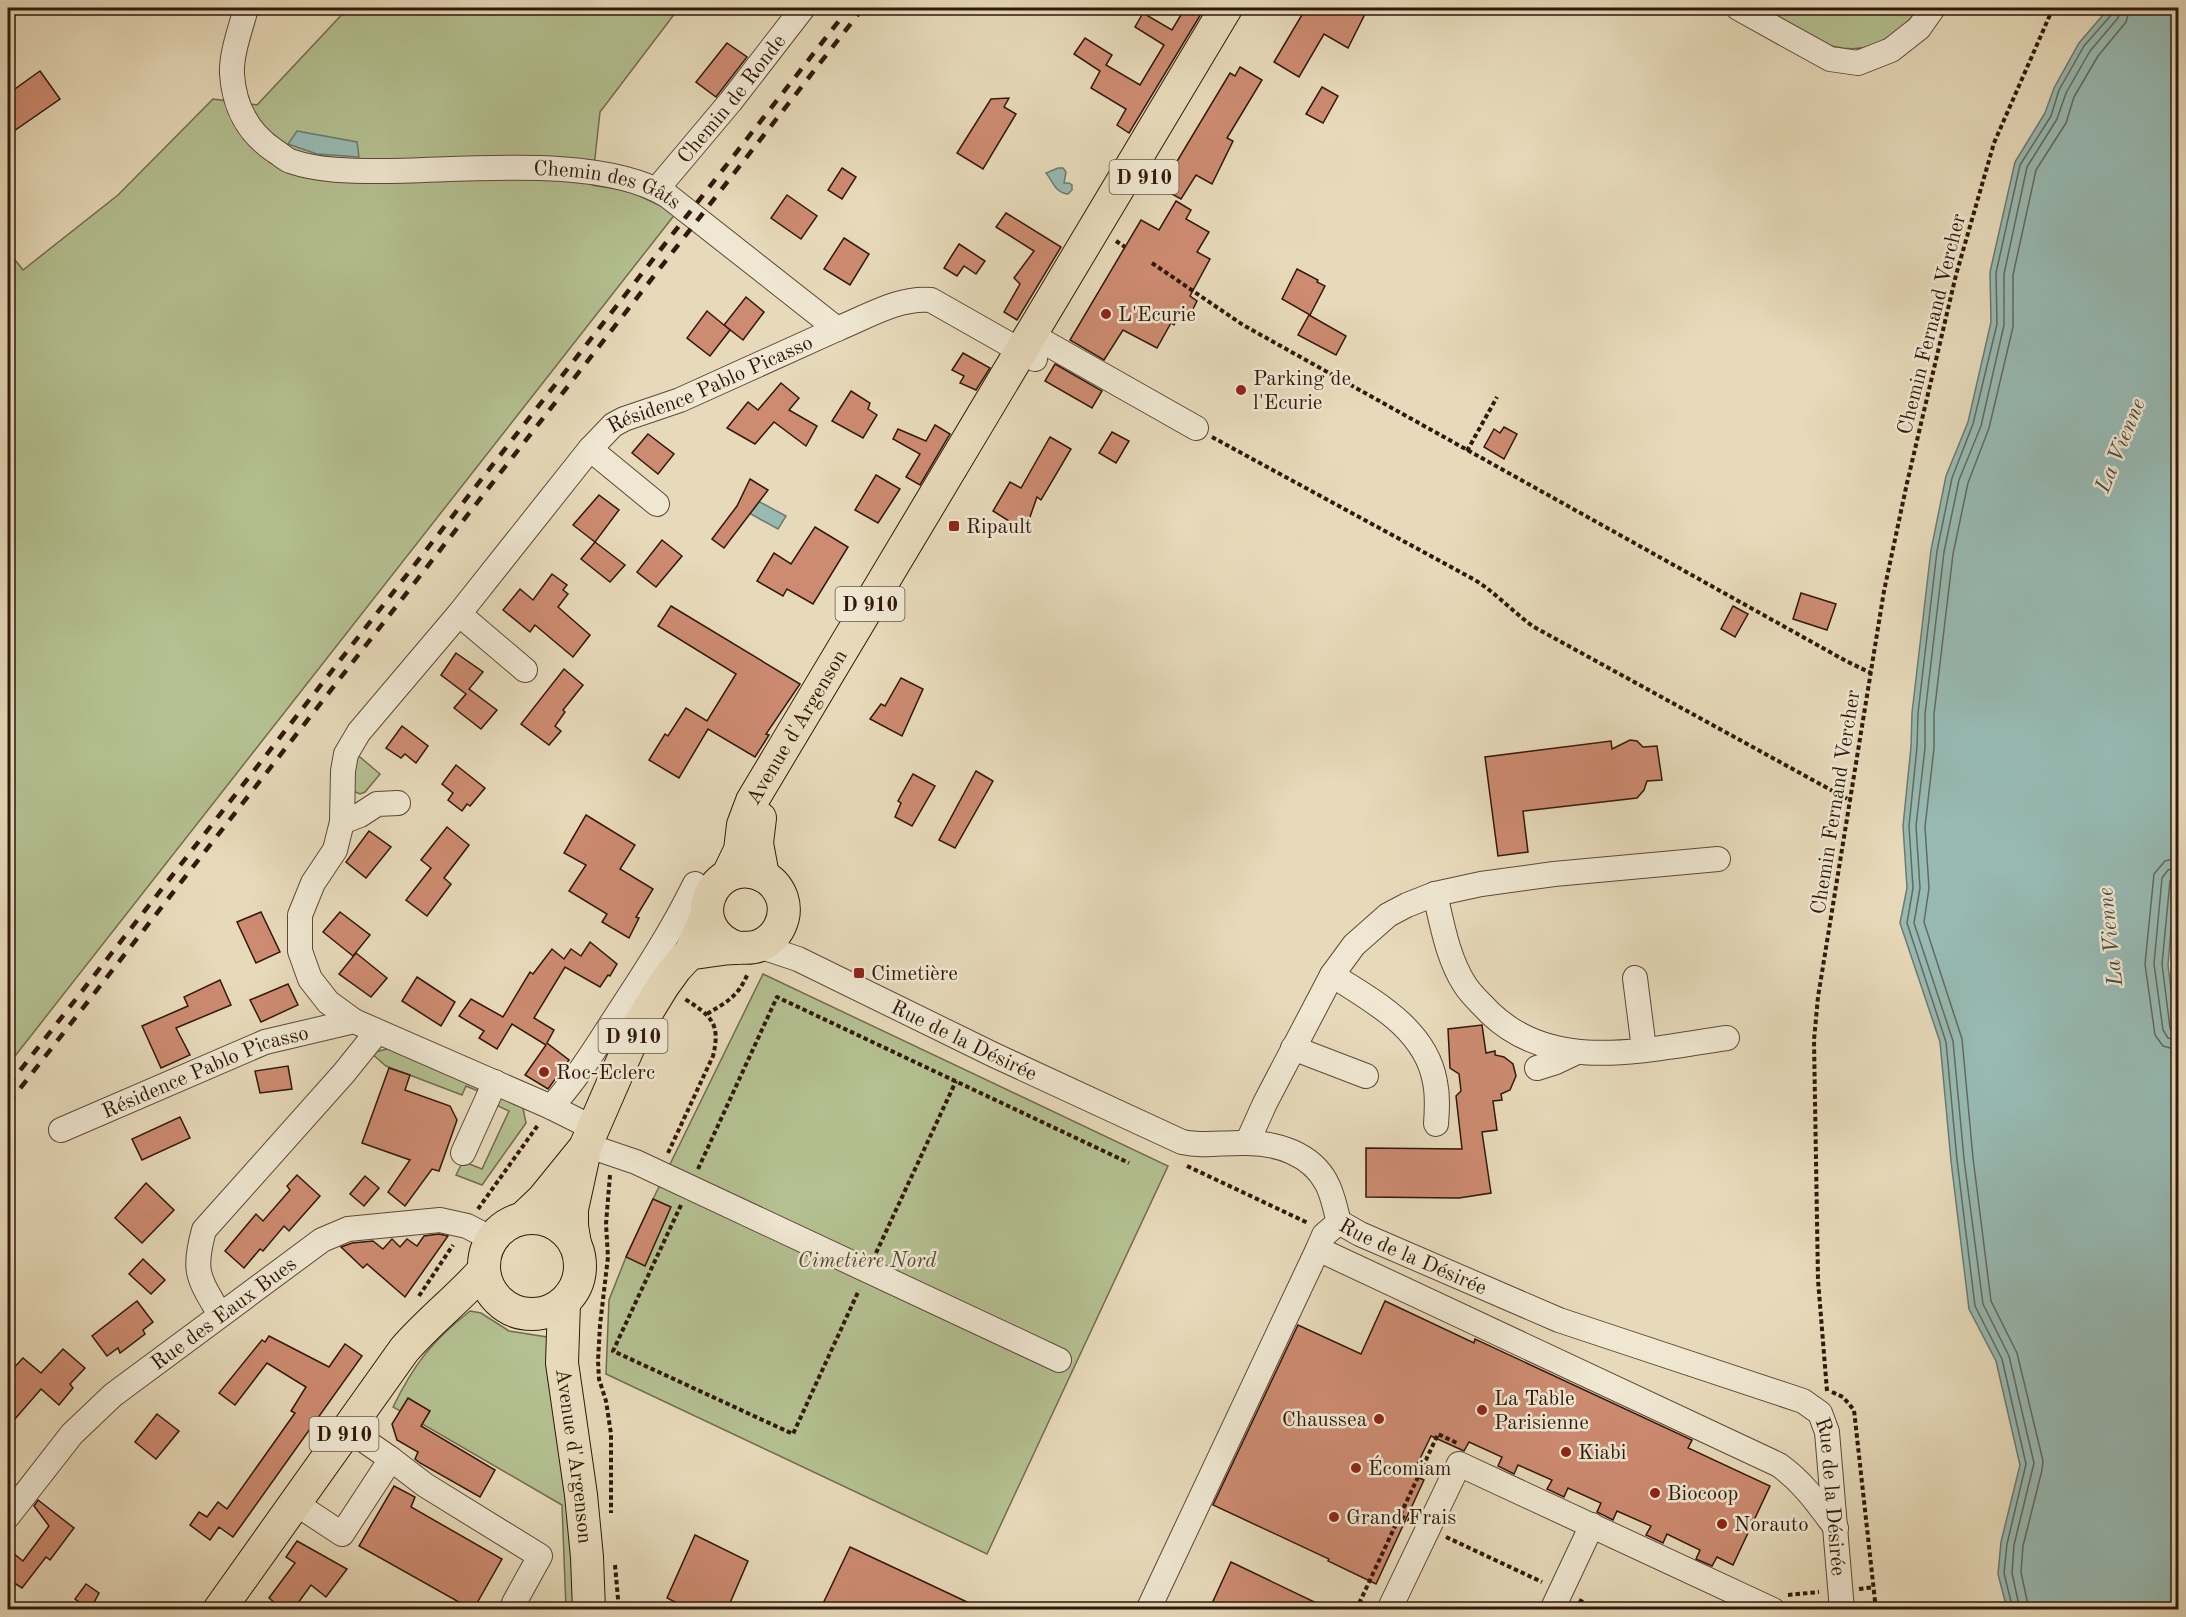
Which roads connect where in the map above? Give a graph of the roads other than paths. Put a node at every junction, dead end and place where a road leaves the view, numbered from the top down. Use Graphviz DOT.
graph roads {
  1 [pos="246,8"];
  2 [pos="803,8"];
  3 [pos="1226,8"];
  4 [pos="1246,8"];
  5 [pos="1738,8"];
  6 [pos="1933,8"];
  7 [pos="657,189"];
  8 [pos="837,329"];
  9 [pos="1034,345"];
  10 [pos="1196,428"];
  11 [pos="590,449"];
  12 [pos="657,504"];
  13 [pos="459,614"];
  14 [pos="525,670"];
  15 [pos="398,803"];
  16 [pos="342,822"];
  17 [pos="1718,859"];
  18 [pos="728,875"];
  19 [pos="763,876"];
  20 [pos="695,884"];
  21 [pos="1435,894"];
  22 [pos="707,916"];
  23 [pos="783,917"];
  24 [pos="690,953"];
  25 [pos="749,953"];
  26 [pos="798,958"];
  27 [pos="1332,975"];
  28 [pos="1635,978"];
  29 [pos="354,1021"];
  30 [pos="377,1032"];
  31 [pos="1727,1038"];
  32 [pos="1293,1048"];
  33 [pos="1644,1049"];
  34 [pos="1575,1053"];
  35 [pos="1537,1068"];
  36 [pos="1366,1076"];
  37 [pos="495,1082"];
  38 [pos="551,1107"];
  39 [pos="1436,1124"];
  40 [pos="61,1130"];
  41 [pos="590,1137"];
  42 [pos="1247,1143"];
  43 [pos="463,1153"];
  44 [pos="523,1218"];
  45 [pos="1340,1222"];
  46 [pos="479,1232"];
  47 [pos="575,1244"];
  48 [pos="1318,1249"];
  49 [pos="483,1271"];
  50 [pos="564,1303"];
  51 [pos="220,1315"];
  52 [pos="1059,1360"];
  53 [pos="348,1429"];
  54 [pos="391,1459"];
  55 [pos="295,1503"];
  56 [pos="8,1516"];
  57 [pos="1592,1525"];
  58 [pos="1836,1528"];
  59 [pos="1556,1600"];
  60 [pos="514,1603"];
  61 [pos="219,1610"];
  62 [pos="589,1610"];
  63 [pos="1148,1610"];
  64 [pos="1389,1610"];
  65 [pos="1773,1610"];
  66 [pos="1842,1610"];
  1 -- 7 [label="street, Chemin des Gâts"];
  2 -- 7 [label="street, Chemin de Ronde"];
  3 -- 9 [label="main road, D 910"];
  4 -- 9 [label="main road, D 910"];
  5 -- 6 [label="street"];
  7 -- 8 [label="street, Chemin des Gâts"];
  8 -- 9 [label="street"];
  8 -- 11 [label="street, Résidence Pablo Picasso"];
  9 -- 10 [label="street"];
  9 -- 18 [label="main road, Avenue d'Argenson / D 910"];
  9 -- 19 [label="main road, Avenue d'Argenson / D 910"];
  11 -- 12 [label="street, Résidence Pablo Picasso"];
  11 -- 13 [label="street, Résidence Pablo Picasso"];
  13 -- 14 [label="street"];
  13 -- 16 [label="street, Résidence Pablo Picasso"];
  15 -- 16 [label="street"];
  16 -- 29 [label="street, Résidence Pablo Picasso"];
  17 -- 21 [label="street"];
  18 -- 19 [label="main road"];
  18 -- 22 [label="main road"];
  19 -- 23 [label="main road"];
  20 -- 38 [label="street"];
  21 -- 27 [label="street"];
  21 -- 34 [label="street"];
  22 -- 24 [label="main road, D 910"];
  22 -- 25 [label="main road"];
  23 -- 25 [label="main road"];
  23 -- 26 [label="street"];
  24 -- 25 [label="main road"];
  24 -- 41 [label="main road, D 910"];
  25 -- 26 [label="street, Rue de la Désirée"];
  26 -- 42 [label="street, Rue de la Désirée"];
  27 -- 32 [label="street"];
  27 -- 39 [label="street"];
  28 -- 33 [label="street"];
  29 -- 30 [label="street, Résidence Pablo Picasso"];
  29 -- 40 [label="street, Résidence Pablo Picasso"];
  30 -- 37 [label="street, Résidence Pablo Picasso"];
  30 -- 51 [label="street"];
  31 -- 33 [label="street"];
  32 -- 36 [label="street"];
  32 -- 42 [label="street"];
  33 -- 34 [label="street"];
  34 -- 35 [label="street"];
  37 -- 38 [label="street, Résidence Pablo Picasso"];
  37 -- 43 [label="street"];
  38 -- 41 [label="street, Résidence Pablo Picasso"];
  41 -- 44 [label="main road, D 910"];
  41 -- 47 [label="main road, D 910"];
  41 -- 52 [label="street, Résidence Pablo Picasso"];
  42 -- 45 [label="street, Rue de la Désirée"];
  44 -- 46 [label="main road"];
  44 -- 47 [label="main road"];
  45 -- 48 [label="street"];
  45 -- 58 [label="street, Rue de la Désirée"];
  46 -- 49 [label="main road"];
  46 -- 51 [label="street, Rue des Eaux Bues"];
  47 -- 50 [label="main road"];
  48 -- 58 [label="street"];
  48 -- 63 [label="street"];
  49 -- 50 [label="main road"];
  49 -- 53 [label="main road, D 910"];
  50 -- 62 [label="main road, Avenue d'Argenson"];
  51 -- 56 [label="street, Rue des Eaux Bues"];
  53 -- 54 [label="street"];
  53 -- 55 [label="main road, D 910"];
  54 -- 55 [label="street"];
  54 -- 60 [label="street"];
  55 -- 61 [label="main road, D 910"];
  57 -- 59 [label="street"];
  57 -- 64 [label="street"];
  57 -- 65 [label="street"];
  58 -- 66 [label="street, Rue de la Désirée"];
}
